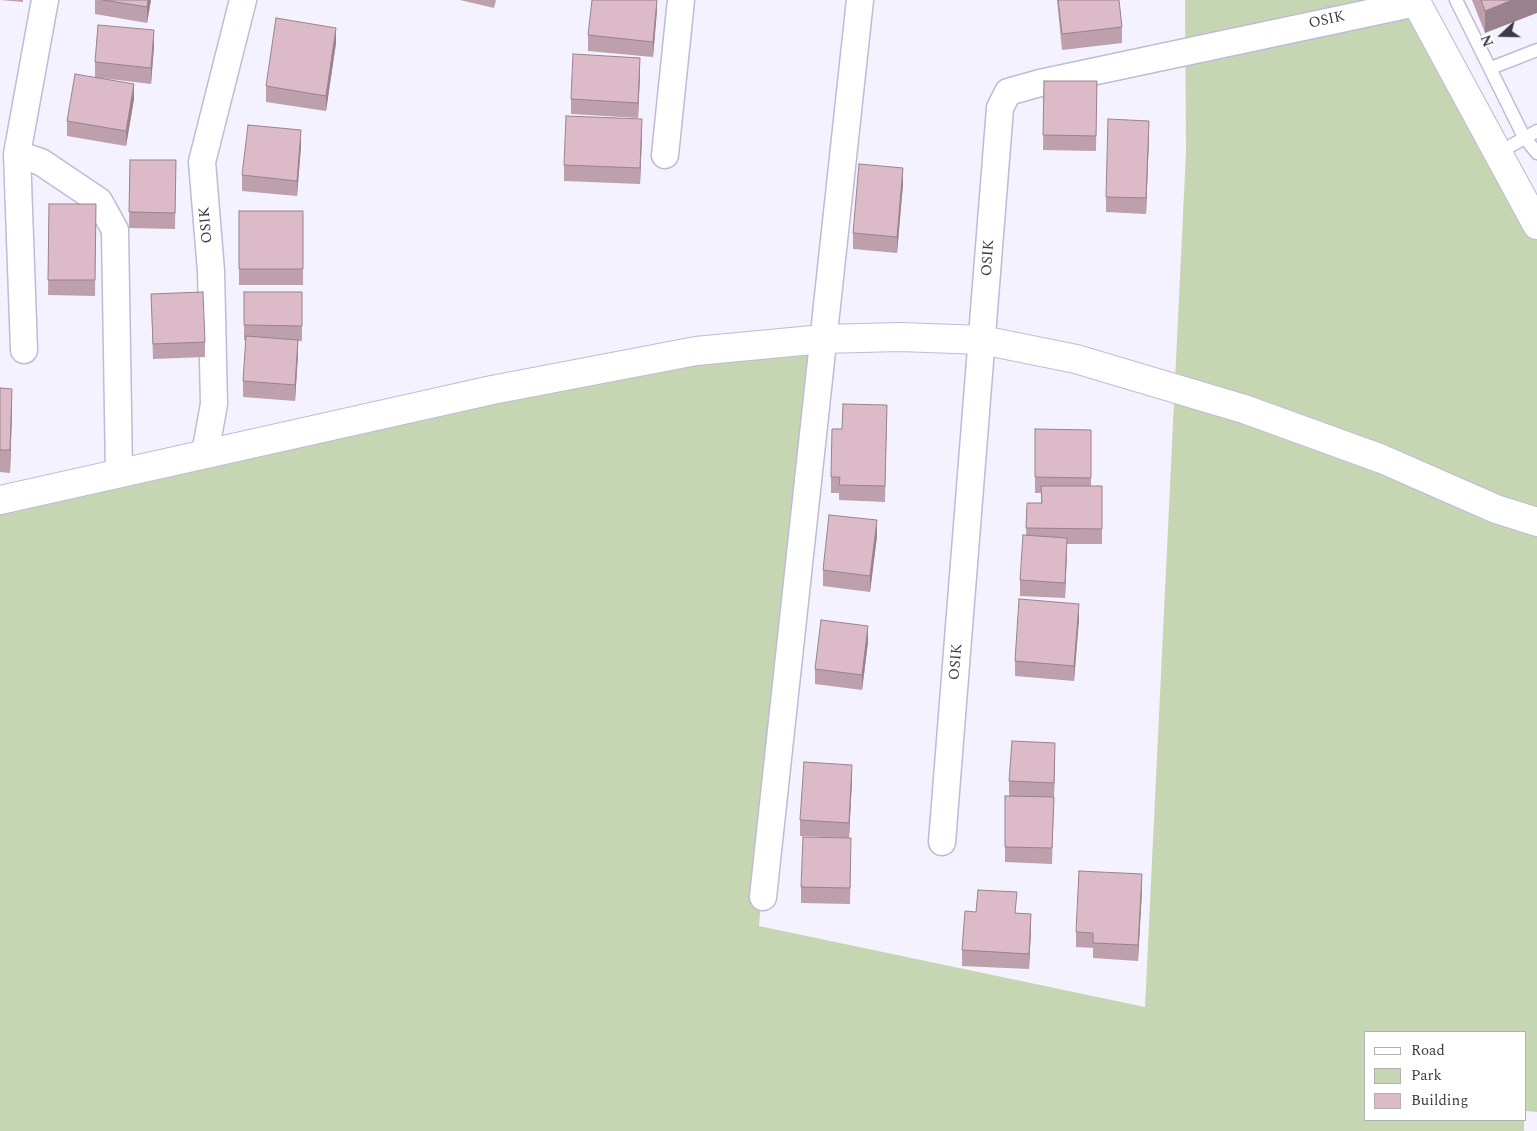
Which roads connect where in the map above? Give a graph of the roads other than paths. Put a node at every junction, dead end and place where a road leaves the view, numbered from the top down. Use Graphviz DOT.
graph roads {
  1 [pos="45,0"];
  2 [pos="243,0"];
  3 [pos="680,0"];
  4 [pos="860,0"];
  5 [pos="1456,0"];
  6 [pos="1415,1"];
  7 [pos="1537,50"];
  8 [pos="1491,68"];
  9 [pos="1537,131"];
  10 [pos="1524,137"];
  11 [pos="1537,152"];
  12 [pos="1498,153"];
  13 [pos="17,154"];
  14 [pos="665,155"];
  15 [pos="1537,225"];
  16 [pos="823,339"];
  17 [pos="982,340"];
  18 [pos="24,350"];
  19 [pos="205,454"];
  20 [pos="119,473"];
  21 [pos="0,500"];
  22 [pos="1537,522"];
  23 [pos="942,842"];
  24 [pos="763,897"];
  1 -- 13 [label="street"];
  2 -- 19 [label="street, OSIK"];
  3 -- 14 [label="street"];
  4 -- 16 [label="street"];
  5 -- 8 [label="lane"];
  6 -- 12 [label="street, OSIK"];
  6 -- 17 [label="street, OSIK"];
  7 -- 8 [label="lane"];
  8 -- 10 [label="lane"];
  9 -- 10 [label="lane"];
  10 -- 11 [label="lane"];
  10 -- 12 [label="lane"];
  12 -- 15 [label="street, OSIK"];
  13 -- 18 [label="street"];
  13 -- 20 [label="street"];
  16 -- 17 [label="street"];
  16 -- 19 [label="street"];
  16 -- 24 [label="street"];
  17 -- 22 [label="street"];
  17 -- 23 [label="street, OSIK"];
  19 -- 20 [label="street"];
  20 -- 21 [label="street"];
}
